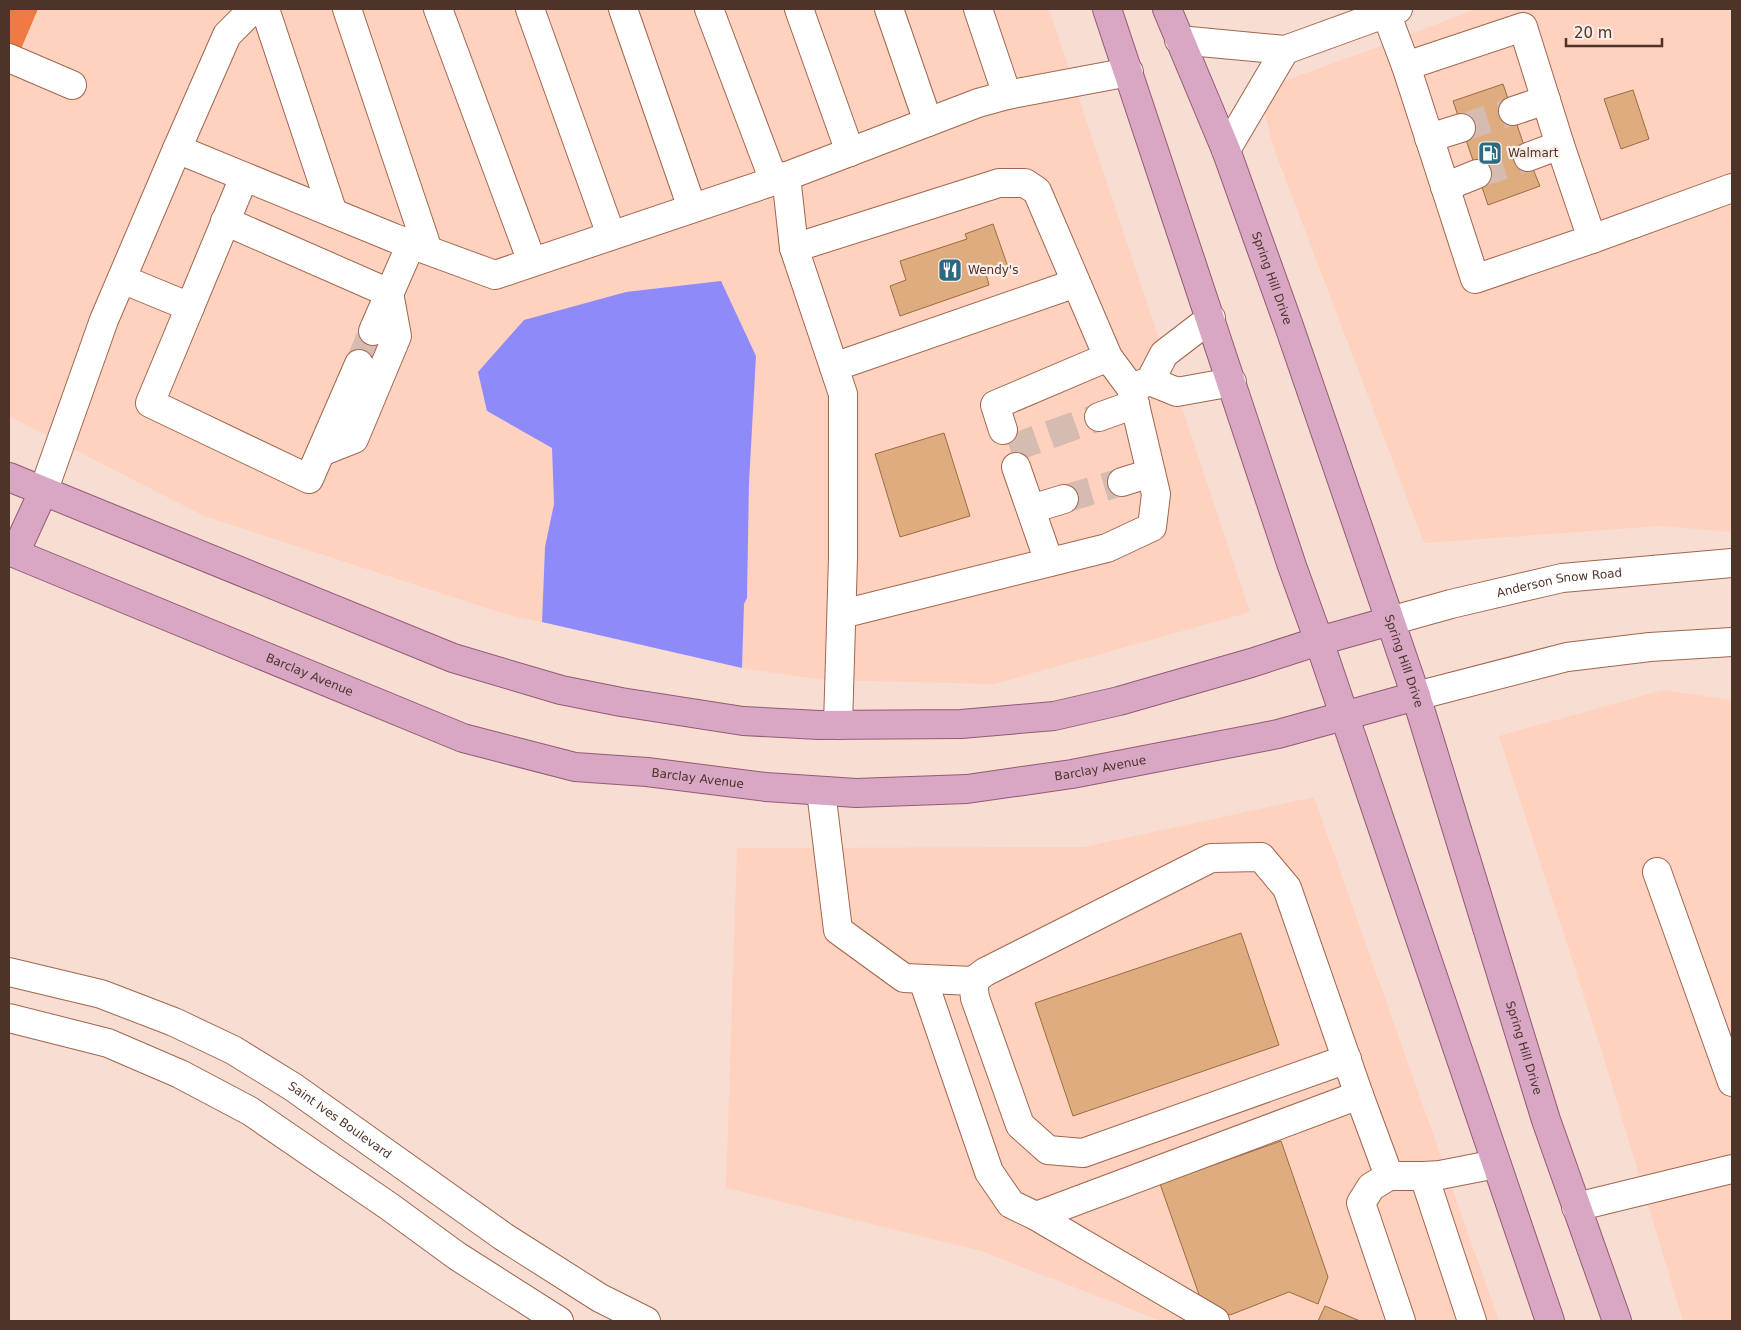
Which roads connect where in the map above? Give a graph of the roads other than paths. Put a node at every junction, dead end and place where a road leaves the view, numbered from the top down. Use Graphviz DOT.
graph roads {
  1 [pos="347,9"];
  2 [pos="438,9"];
  3 [pos="530,9"];
  4 [pos="623,9"];
  5 [pos="709,9"];
  6 [pos="799,9"];
  7 [pos="888,9"];
  8 [pos="978,9"];
  9 [pos="1107,9"];
  10 [pos="1167,9"];
  11 [pos="251,11"];
  12 [pos="1392,11"];
  13 [pos="1179,40"];
  14 [pos="1285,50"];
  15 [pos="9,58"];
  16 [pos="1406,66"];
  17 [pos="1129,72"];
  18 [pos="72,85"];
  19 [pos="1007,95"];
  20 [pos="1546,100"];
  21 [pos="1512,111"];
  22 [pos="928,122"];
  23 [pos="1461,128"];
  24 [pos="1429,138"];
  25 [pos="1560,145"];
  26 [pos="177,149"];
  27 [pos="1226,150"];
  28 [pos="850,152"];
  29 [pos="1528,157"];
  30 [pos="1477,174"];
  31 [pos="244,177"];
  32 [pos="780,179"];
  33 [pos="1444,186"];
  34 [pos="1732,188"];
  35 [pos="692,208"];
  36 [pos="333,213"];
  37 [pos="225,221"];
  38 [pos="611,236"];
  39 [pos="1592,239"];
  40 [pos="419,247"];
  41 [pos="794,248"];
  42 [pos="532,262"];
  43 [pos="122,278"];
  44 [pos="1076,283"];
  45 [pos="389,293"];
  46 [pos="190,307"];
  47 [pos="1211,318"];
  48 [pos="373,330"];
  49 [pos="1108,357"];
  50 [pos="359,364"];
  51 [pos="834,367"];
  52 [pos="1232,382"];
  53 [pos="1139,391"];
  54 [pos="1099,417"];
  55 [pos="1003,430"];
  56 [pos="321,452"];
  57 [pos="1016,467"];
  58 [pos="1151,473"];
  59 [pos="9,478"];
  60 [pos="1122,482"];
  61 [pos="43,492"];
  62 [pos="1064,499"];
  63 [pos="1031,508"];
  64 [pos="12,552"];
  65 [pos="1049,562"];
  66 [pos="1732,563"];
  67 [pos="842,614"];
  68 [pos="1390,621"];
  69 [pos="1319,641"];
  70 [pos="1732,642"];
  71 [pos="1416,696"];
  72 [pos="1344,716"];
  73 [pos="838,725"];
  74 [pos="821,791"];
  75 [pos="1657,872"];
  76 [pos="9,972"];
  77 [pos="923,980"];
  78 [pos="973,981"];
  79 [pos="9,1018"];
  80 [pos="1346,1059"];
  81 [pos="1732,1082"];
  82 [pos="1358,1095"];
  83 [pos="1496,1164"];
  84 [pos="1732,1169"];
  85 [pos="1390,1176"];
  86 [pos="1424,1176"];
  87 [pos="1576,1207"];
  88 [pos="1036,1216"];
  89 [pos="559,1321"];
  90 [pos="646,1321"];
  91 [pos="1215,1321"];
  92 [pos="1401,1321"];
  93 [pos="1472,1321"];
  94 [pos="1550,1321"];
  95 [pos="1617,1321"];
  1 -- 40 [label="street"];
  2 -- 42 [label="street"];
  3 -- 38 [label="street"];
  4 -- 35 [label="street"];
  5 -- 32 [label="street"];
  6 -- 28 [label="street"];
  7 -- 22 [label="street"];
  8 -- 19 [label="street"];
  9 -- 17 [label="main road"];
  10 -- 13 [label="main road, Spring Hill Drive"];
  11 -- 26 [label="street"];
  11 -- 36 [label="street"];
  12 -- 14 [label="street"];
  12 -- 16 [label="street"];
  13 -- 14 [label="street"];
  13 -- 27 [label="main road, Spring Hill Drive"];
  14 -- 27 [label="street"];
  15 -- 18 [label="street"];
  16 -- 20 [label="street"];
  16 -- 24 [label="street"];
  17 -- 19 [label="street"];
  17 -- 47 [label="main road"];
  19 -- 22 [label="street"];
  20 -- 21 [label="street"];
  20 -- 25 [label="street"];
  22 -- 28 [label="street"];
  23 -- 24 [label="street"];
  24 -- 33 [label="street"];
  25 -- 29 [label="street"];
  25 -- 39 [label="street"];
  26 -- 31 [label="street"];
  26 -- 43 [label="street"];
  27 -- 68 [label="main road, Spring Hill Drive"];
  28 -- 32 [label="street"];
  30 -- 33 [label="street"];
  31 -- 36 [label="street"];
  31 -- 37 [label="street"];
  32 -- 35 [label="street"];
  32 -- 41 [label="street"];
  33 -- 39 [label="street"];
  34 -- 39 [label="street"];
  35 -- 38 [label="street"];
  36 -- 40 [label="street"];
  37 -- 45 [label="street"];
  37 -- 46 [label="street"];
  38 -- 42 [label="street"];
  40 -- 42 [label="street"];
  40 -- 45 [label="street"];
  41 -- 44 [label="street"];
  41 -- 51 [label="street"];
  43 -- 46 [label="street"];
  43 -- 61 [label="street"];
  44 -- 49 [label="street"];
  44 -- 51 [label="street"];
  45 -- 48 [label="street"];
  45 -- 56 [label="street"];
  46 -- 56 [label="street"];
  47 -- 52 [label="main road"];
  47 -- 53 [label="street"];
  49 -- 53 [label="street"];
  49 -- 55 [label="street"];
  50 -- 56 [label="street"];
  51 -- 67 [label="street"];
  52 -- 53 [label="street"];
  52 -- 69 [label="main road"];
  53 -- 54 [label="street"];
  53 -- 58 [label="street"];
  57 -- 63 [label="street"];
  58 -- 60 [label="street"];
  58 -- 65 [label="street"];
  59 -- 61 [label="main road"];
  61 -- 64 [label="main road"];
  61 -- 73 [label="main road"];
  62 -- 63 [label="street"];
  63 -- 65 [label="street"];
  64 -- 74 [label="main road, Barclay Avenue"];
  65 -- 67 [label="street"];
  66 -- 68 [label="street, Anderson Snow Road"];
  67 -- 73 [label="street"];
  68 -- 69 [label="main road"];
  68 -- 71 [label="main road, Spring Hill Drive"];
  69 -- 72 [label="main road"];
  69 -- 73 [label="main road"];
  70 -- 71 [label="street"];
  71 -- 72 [label="main road, Barclay Avenue"];
  71 -- 87 [label="main road, Spring Hill Drive"];
  72 -- 74 [label="main road, Barclay Avenue"];
  72 -- 83 [label="main road"];
  74 -- 77 [label="street"];
  75 -- 81 [label="street"];
  76 -- 90 [label="street, Saint Ives Boulevard"];
  77 -- 78 [label="street"];
  77 -- 88 [label="street"];
  78 -- 80 [label="street"];
  78 -- 80 [label="street"];
  79 -- 89 [label="street"];
  80 -- 82 [label="street"];
  82 -- 85 [label="street"];
  82 -- 88 [label="street"];
  83 -- 86 [label="street"];
  83 -- 94 [label="main road"];
  84 -- 87 [label="street"];
  85 -- 86 [label="street"];
  85 -- 92 [label="street"];
  86 -- 93 [label="street"];
  87 -- 95 [label="main road, Spring Hill Drive"];
  88 -- 91 [label="street"];
}
